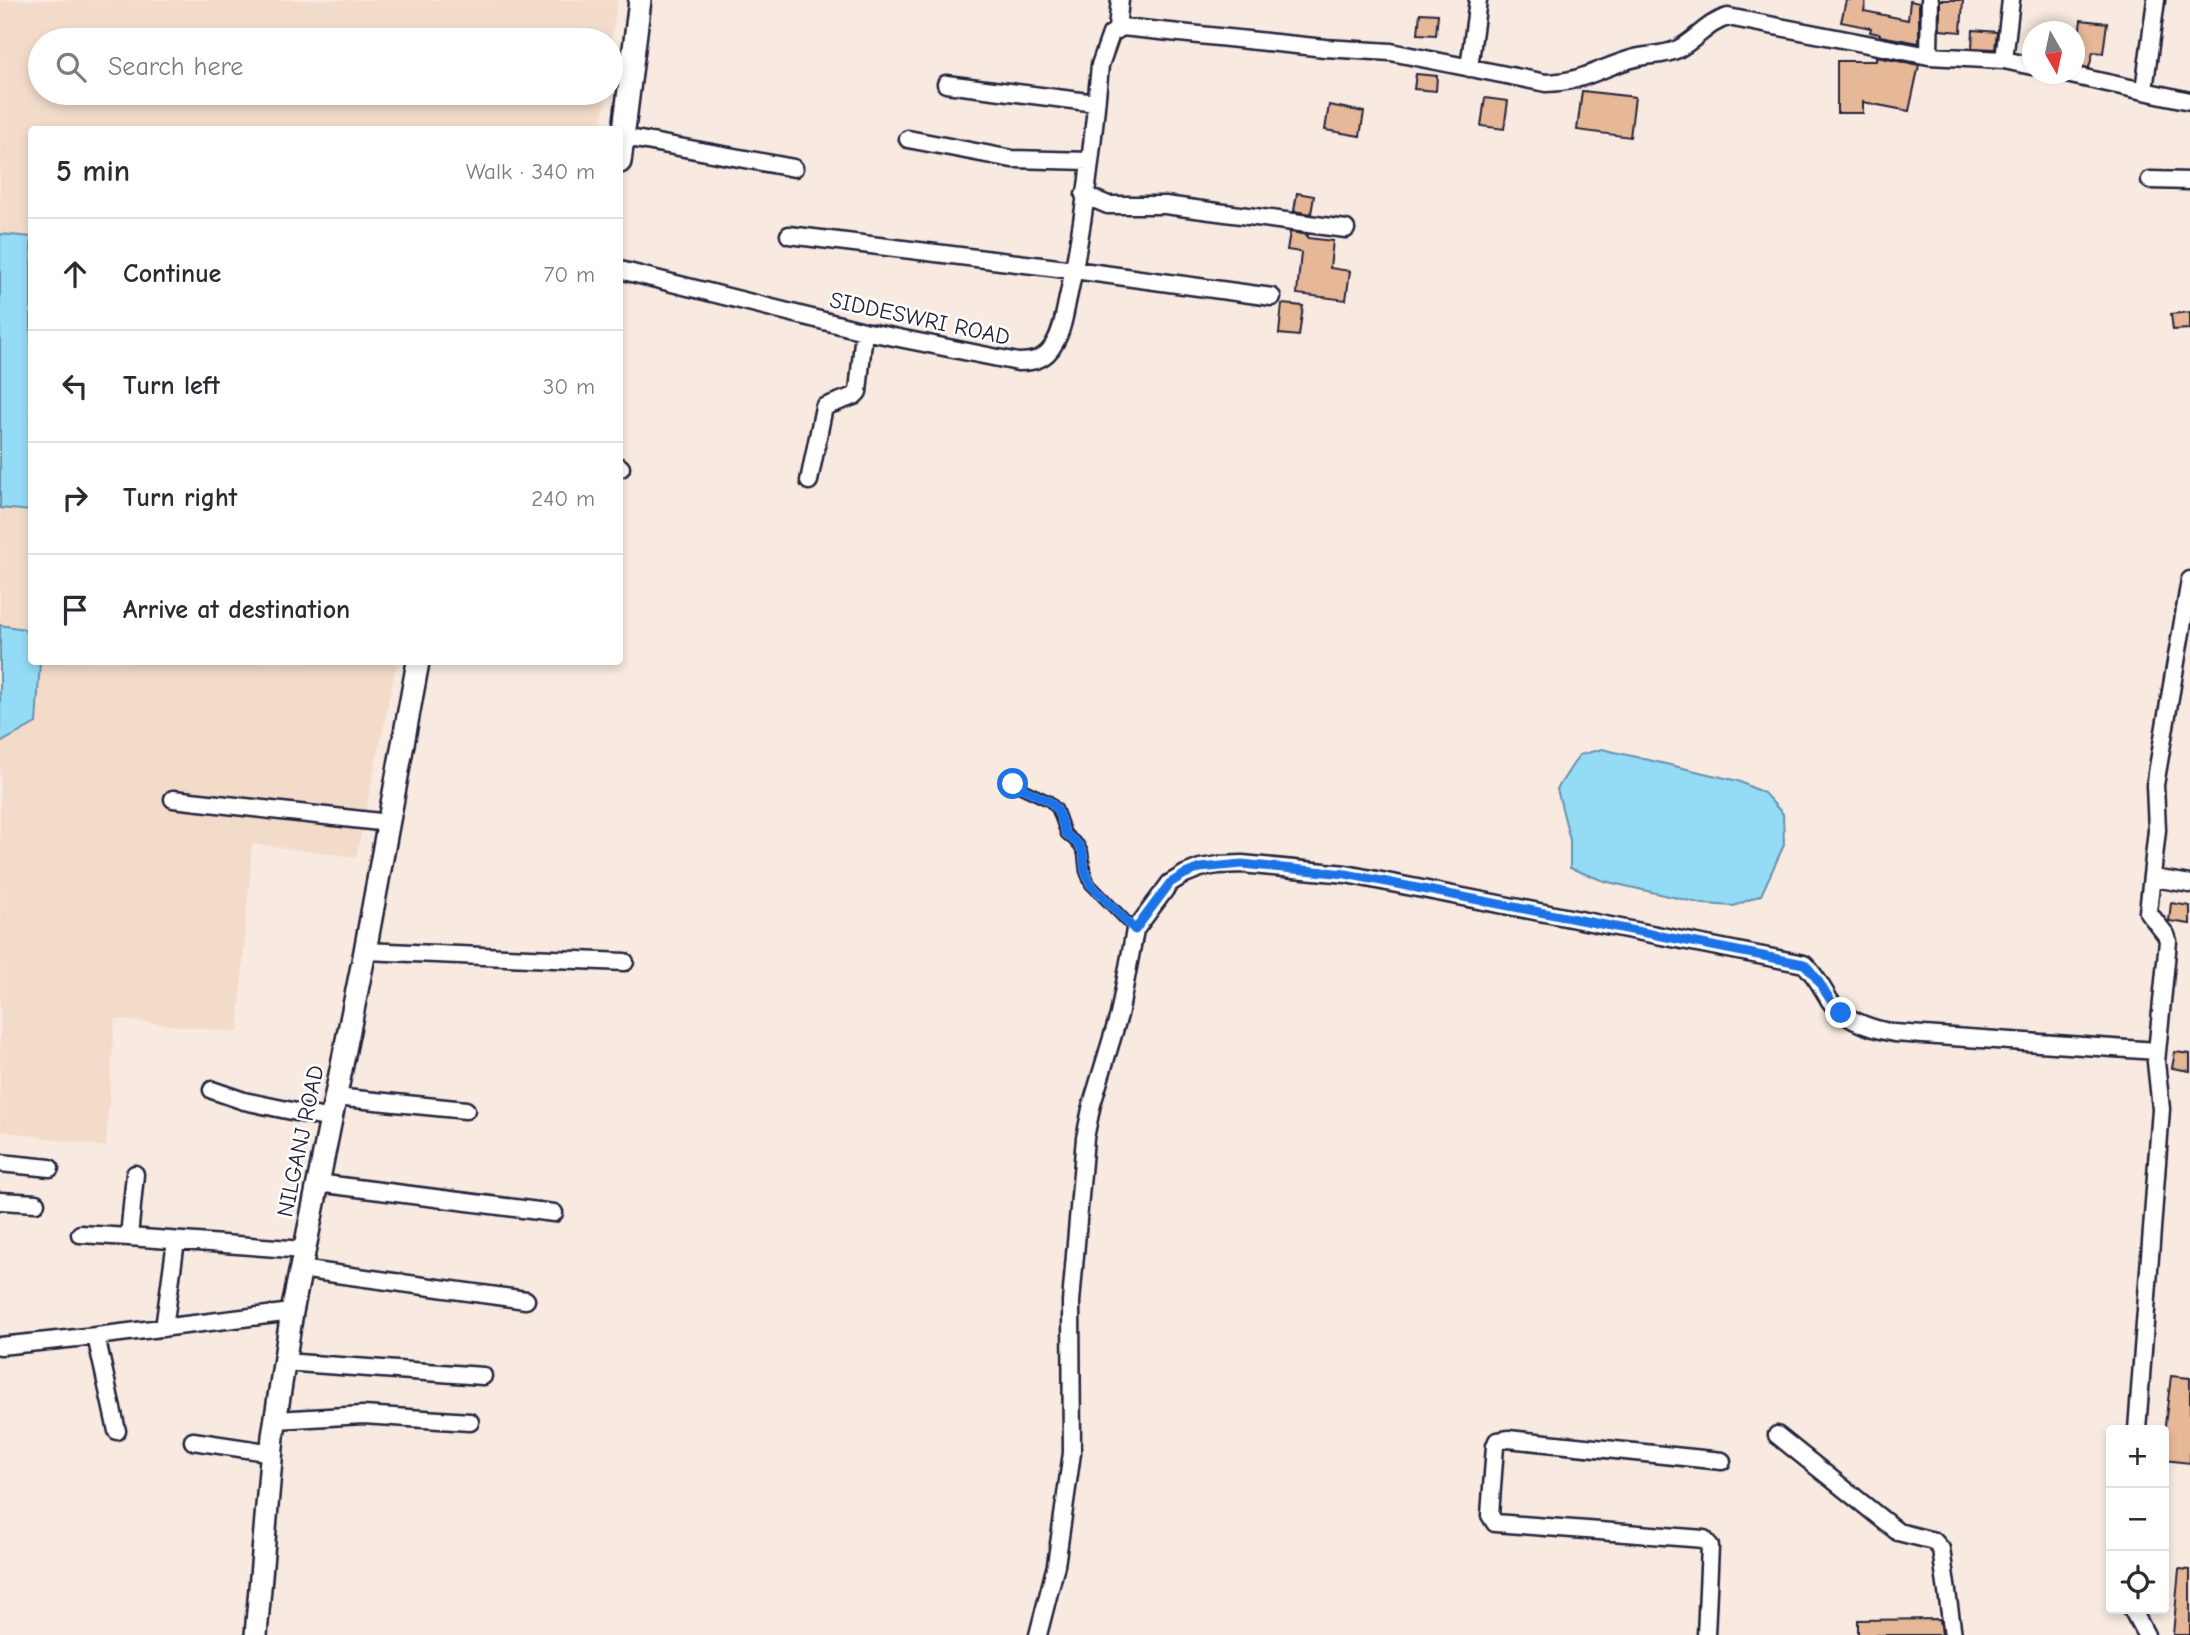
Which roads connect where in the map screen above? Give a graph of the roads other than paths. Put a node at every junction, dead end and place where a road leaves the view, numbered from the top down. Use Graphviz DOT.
graph roads {
  1 [pos="640,0"];
  2 [pos="1120,0"];
  3 [pos="1478,0"];
  4 [pos="1930,0"];
  5 [pos="2011,0"];
  6 [pos="2156,0"];
  7 [pos="1117,28"];
  8 [pos="1929,56"];
  9 [pos="2004,61"];
  10 [pos="2022,64"];
  11 [pos="1469,68"];
  12 [pos="2085,78"];
  13 [pos="946,85"];
  14 [pos="2144,90"];
  15 [pos="2190,101"];
  16 [pos="1096,103"];
  17 [pos="624,137"];
  18 [pos="908,139"];
  19 [pos="623,143"];
  20 [pos="1089,161"];
  21 [pos="794,168"];
  22 [pos="2150,180"];
  23 [pos="2190,181"];
  24 [pos="1084,195"];
  25 [pos="1346,229"];
  26 [pos="789,235"];
  27 [pos="1074,270"];
  28 [pos="623,271"];
  29 [pos="1272,297"];
  30 [pos="863,331"];
  31 [pos="809,481"];
  32 [pos="2190,580"];
  33 [pos="417,665"];
  34 [pos="1013,784"];
  35 [pos="173,799"];
  36 [pos="389,824"];
  37 [pos="2154,878"];
  38 [pos="2190,884"];
  39 [pos="1135,930"];
  40 [pos="365,951"];
  41 [pos="625,962"];
  42 [pos="2157,1051"];
  43 [pos="212,1090"];
  44 [pos="335,1097"];
  45 [pos="466,1110"];
  46 [pos="330,1118"];
  47 [pos="0,1163"];
  48 [pos="50,1168"];
  49 [pos="135,1174"];
  50 [pos="317,1183"];
  51 [pos="0,1201"];
  52 [pos="36,1203"];
  53 [pos="554,1213"];
  54 [pos="80,1234"];
  55 [pos="129,1237"];
  56 [pos="176,1241"];
  57 [pos="302,1260"];
  58 [pos="526,1300"];
  59 [pos="292,1312"];
  60 [pos="163,1328"];
  61 [pos="96,1336"];
  62 [pos="0,1346"];
  63 [pos="283,1362"];
  64 [pos="483,1376"];
  65 [pos="276,1420"];
  66 [pos="470,1422"];
  67 [pos="2137,1425"];
  68 [pos="117,1431"];
  69 [pos="1777,1435"];
  70 [pos="192,1441"];
  71 [pos="273,1453"];
  72 [pos="1721,1461"];
  73 [pos="2135,1614"];
  74 [pos="256,1635"];
  75 [pos="1038,1635"];
  76 [pos="1706,1635"];
  77 [pos="1953,1635"];
  78 [pos="2146,1635"];
  1 -- 17 [label="street"];
  2 -- 7 [label="street, SIDDESWRI ROAD"];
  3 -- 11 [label="street"];
  4 -- 8 [label="street"];
  5 -- 9 [label="street"];
  6 -- 14 [label="street"];
  7 -- 11 [label="street"];
  7 -- 16 [label="street, SIDDESWRI ROAD"];
  8 -- 9 [label="street"];
  8 -- 11 [label="street"];
  9 -- 10 [label="street"];
  12 -- 14 [label="street"];
  13 -- 16 [label="street"];
  14 -- 15 [label="street"];
  16 -- 20 [label="street, SIDDESWRI ROAD"];
  17 -- 19 [label="street"];
  17 -- 21 [label="street"];
  18 -- 20 [label="street"];
  20 -- 24 [label="street, SIDDESWRI ROAD"];
  22 -- 23 [label="street"];
  24 -- 25 [label="street"];
  24 -- 27 [label="street, SIDDESWRI ROAD"];
  26 -- 27 [label="street"];
  27 -- 29 [label="street"];
  27 -- 30 [label="street, SIDDESWRI ROAD"];
  28 -- 30 [label="street, SIDDESWRI ROAD"];
  30 -- 31 [label="street"];
  32 -- 37 [label="street"];
  33 -- 36 [label="street, NILGANJ ROAD"];
  34 -- 39 [label="lane"];
  35 -- 36 [label="street"];
  36 -- 40 [label="street, NILGANJ ROAD"];
  37 -- 38 [label="street"];
  37 -- 42 [label="street"];
  39 -- 42 [label="street"];
  39 -- 75 [label="street"];
  40 -- 41 [label="street"];
  40 -- 44 [label="street, NILGANJ ROAD"];
  42 -- 67 [label="street"];
  43 -- 46 [label="street"];
  44 -- 45 [label="street"];
  44 -- 46 [label="street, NILGANJ ROAD"];
  46 -- 50 [label="street, NILGANJ ROAD"];
  47 -- 48 [label="street"];
  49 -- 55 [label="street"];
  50 -- 53 [label="street"];
  50 -- 57 [label="street, NILGANJ ROAD"];
  51 -- 52 [label="street"];
  54 -- 55 [label="street"];
  55 -- 56 [label="street"];
  56 -- 57 [label="street"];
  56 -- 60 [label="street"];
  57 -- 58 [label="street"];
  57 -- 59 [label="street, NILGANJ ROAD"];
  59 -- 60 [label="street"];
  59 -- 63 [label="street, NILGANJ ROAD"];
  60 -- 61 [label="street"];
  61 -- 62 [label="street"];
  61 -- 68 [label="street"];
  63 -- 64 [label="street"];
  63 -- 65 [label="street, NILGANJ ROAD"];
  65 -- 66 [label="street"];
  65 -- 71 [label="street, NILGANJ ROAD"];
  69 -- 77 [label="street"];
  70 -- 71 [label="street"];
  71 -- 74 [label="street, NILGANJ ROAD"];
  72 -- 76 [label="street"];
  73 -- 78 [label="street"];
}
